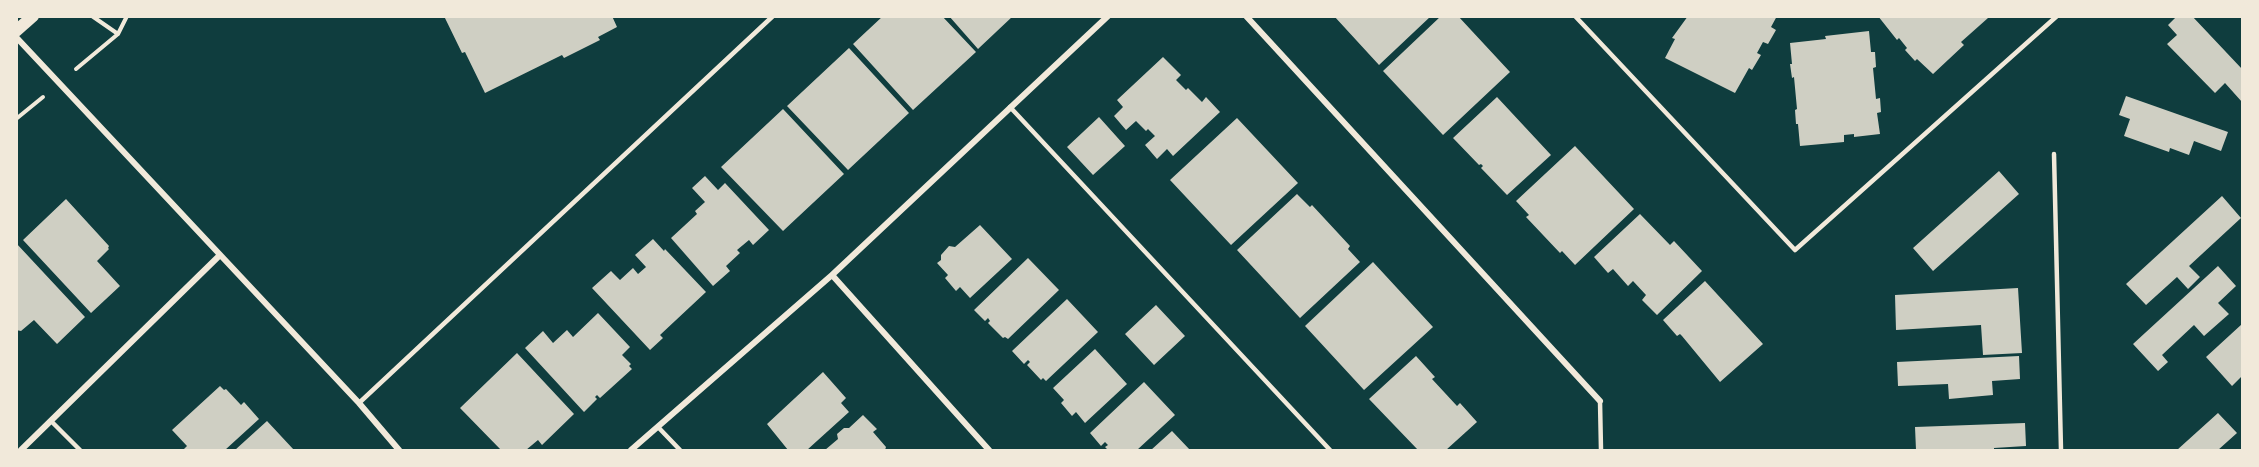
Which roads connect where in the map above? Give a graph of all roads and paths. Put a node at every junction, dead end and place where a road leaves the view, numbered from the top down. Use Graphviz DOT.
graph roads {
  1 [pos="33,16"];
  2 [pos="92,16"];
  3 [pos="127,16"];
  4 [pos="773,16"];
  5 [pos="1108,16"];
  6 [pos="1246,16"];
  7 [pos="1575,16"];
  8 [pos="2057,16"];
  9 [pos="16,31"];
  10 [pos="16,37"];
  11 [pos="1010,107"];
  12 [pos="2054,154"];
  13 [pos="220,255"];
  14 [pos="832,275"];
  15 [pos="1600,401"];
  16 [pos="359,403"];
  17 [pos="51,421"];
  18 [pos="658,427"];
  19 [pos="21,450"];
  20 [pos="80,450"];
  21 [pos="399,450"];
  22 [pos="631,450"];
  23 [pos="680,450"];
  24 [pos="988,450"];
  25 [pos="1330,450"];
  26 [pos="1601,450"];
  27 [pos="2061,450"];
  1 -- 9 [label="main road"];
  2 -- 3 [label="path"];
  4 -- 16 [label="lane"];
  5 -- 11 [label="street"];
  6 -- 15 [label="street"];
  7 -- 8 [label="lane"];
  10 -- 13 [label="street"];
  11 -- 14 [label="street"];
  11 -- 25 [label="lane"];
  12 -- 27 [label="lane"];
  13 -- 16 [label="street"];
  13 -- 17 [label="street"];
  14 -- 18 [label="street"];
  14 -- 24 [label="street"];
  15 -- 26 [label="lane"];
  16 -- 21 [label="street"];
  17 -- 19 [label="street"];
  17 -- 20 [label="lane"];
  18 -- 22 [label="street"];
  18 -- 23 [label="lane"];
}
